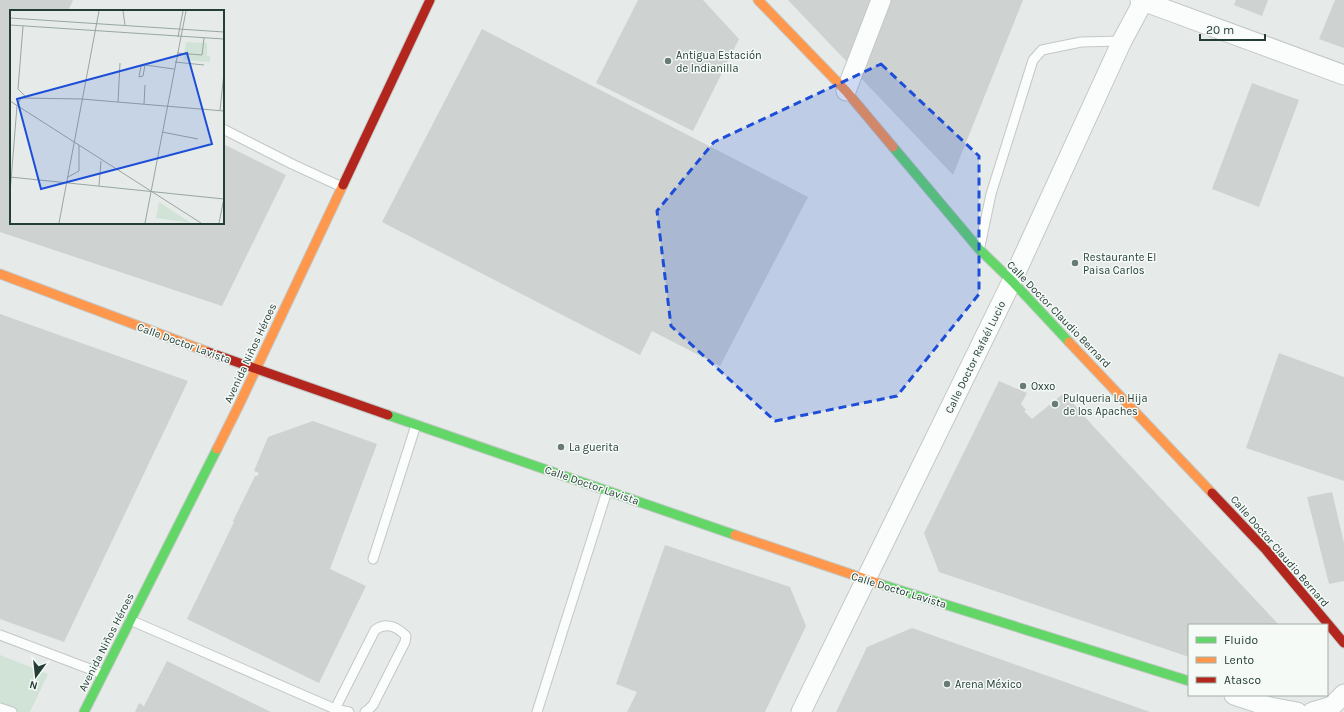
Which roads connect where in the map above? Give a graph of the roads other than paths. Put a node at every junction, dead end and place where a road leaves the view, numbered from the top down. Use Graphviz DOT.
graph roads {
  1 [pos="430,0"];
  2 [pos="758,0"];
  3 [pos="881,0"];
  4 [pos="1142,0"];
  5 [pos="1122,41"];
  6 [pos="1344,76"];
  7 [pos="846,90"];
  8 [pos="224,130"];
  9 [pos="342,187"];
  10 [pos="980,249"];
  11 [pos="0,274"];
  12 [pos="1012,281"];
  13 [pos="256,369"];
  14 [pos="416,425"];
  15 [pos="608,491"];
  16 [pos="373,559"];
  17 [pos="866,580"];
  18 [pos="130,620"];
  19 [pos="0,635"];
  20 [pos="1344,643"];
  21 [pos="105,675"];
  22 [pos="1188,681"];
  23 [pos="1344,694"];
  24 [pos="1237,696"];
  25 [pos="0,708"];
  26 [pos="335,709"];
  27 [pos="1274,709"];
  28 [pos="12,712"];
  29 [pos="84,712"];
  30 [pos="349,712"];
  31 [pos="365,712"];
  32 [pos="537,712"];
  33 [pos="801,712"];
  34 [pos="1297,712"];
  35 [pos="1312,712"];
  1 -- 9 [label="street, Avenida Niños Héroes"];
  2 -- 7 [label="street, Calle Doctor Claudio Bernard"];
  3 -- 7 [label="street"];
  4 -- 5 [label="street, Calle Doctor Rafaél Lucio"];
  4 -- 6 [label="street"];
  5 -- 10 [label="lane"];
  5 -- 12 [label="street, Calle Doctor Rafaél Lucio"];
  7 -- 10 [label="street, Calle Doctor Claudio Bernard"];
  8 -- 9 [label="lane"];
  9 -- 13 [label="street, Avenida Niños Héroes"];
  10 -- 12 [label="street, Calle Doctor Claudio Bernard"];
  11 -- 13 [label="street, Calle Doctor Lavista"];
  12 -- 17 [label="street, Calle Doctor Rafaél Lucio"];
  12 -- 20 [label="street, Calle Doctor Claudio Bernard"];
  13 -- 14 [label="street, Calle Doctor Lavista"];
  13 -- 18 [label="street, Avenida Niños Héroes"];
  14 -- 15 [label="street, Calle Doctor Lavista"];
  14 -- 16 [label="lane"];
  15 -- 17 [label="street, Calle Doctor Lavista"];
  15 -- 32 [label="lane"];
  17 -- 22 [label="street, Calle Doctor Lavista"];
  17 -- 33 [label="street, Calle Doctor Rafaél Lucio"];
  18 -- 21 [label="street, Avenida Niños Héroes"];
  18 -- 26 [label="lane"];
  19 -- 21 [label="lane"];
  21 -- 29 [label="street, Avenida Niños Héroes"];
  23 -- 35 [label="street"];
  24 -- 27 [label="street"];
  25 -- 28 [label="lane"];
  26 -- 30 [label="lane"];
  26 -- 31 [label="lane"];
  27 -- 34 [label="street"];
}
